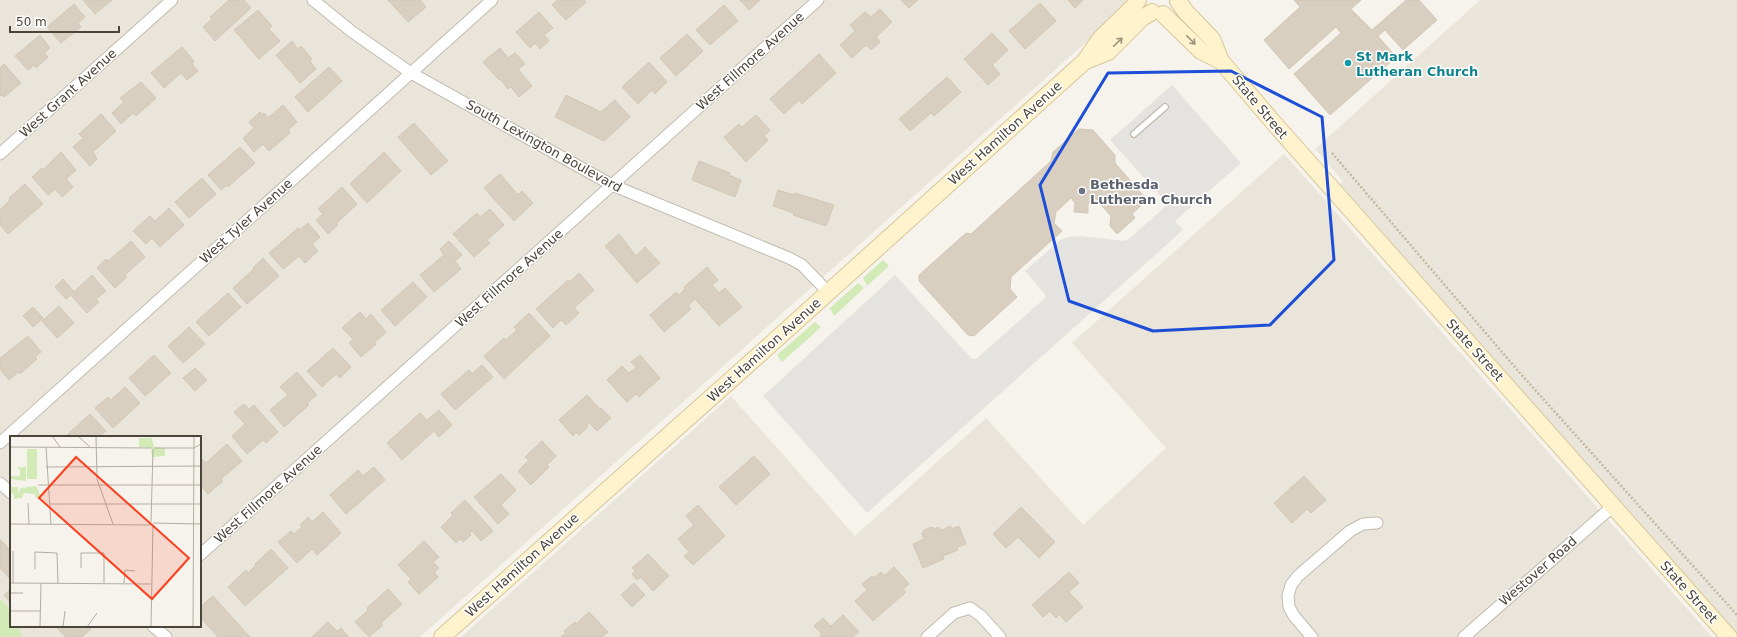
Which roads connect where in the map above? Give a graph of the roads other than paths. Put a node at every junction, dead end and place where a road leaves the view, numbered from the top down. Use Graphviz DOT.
graph roads {
  1 [pos="172,0"];
  2 [pos="313,0"];
  3 [pos="492,0"];
  4 [pos="818,0"];
  5 [pos="1139,0"];
  6 [pos="1179,0"];
  7 [pos="1158,13"];
  8 [pos="1085,61"];
  9 [pos="1222,61"];
  10 [pos="411,73"];
  11 [pos="1165,107"];
  12 [pos="1134,134"];
  13 [pos="0,154"];
  14 [pos="612,186"];
  15 [pos="828,292"];
  16 [pos="0,443"];
  17 [pos="0,483"];
  18 [pos="10,492"];
  19 [pos="1612,506"];
  20 [pos="1377,523"];
  21 [pos="201,554"];
  22 [pos="155,627"];
  23 [pos="166,637"];
  24 [pos="442,637"];
  25 [pos="927,637"];
  26 [pos="1000,637"];
  27 [pos="1312,637"];
  28 [pos="1464,637"];
  29 [pos="1729,637"];
  1 -- 13 [label="street, West Grant Avenue"];
  2 -- 10 [label="street, South Lexington Boulevard"];
  3 -- 10 [label="street, West Tyler Avenue"];
  4 -- 14 [label="street, West Fillmore Avenue"];
  5 -- 7 [label="street, State Street"];
  5 -- 8 [label="street, West Hamilton Avenue"];
  6 -- 7 [label="street, West Hamilton Avenue"];
  6 -- 9 [label="street, State Street"];
  8 -- 7 [label="street, West Hamilton Avenue, one-way"];
  7 -- 9 [label="street, State Street, one-way"];
  8 -- 15 [label="street, West Hamilton Avenue"];
  9 -- 19 [label="street, State Street"];
  10 -- 14 [label="street, South Lexington Boulevard"];
  10 -- 16 [label="street, West Tyler Avenue"];
  11 -- 12 [label="lane"];
  14 -- 15 [label="street, South Lexington Boulevard"];
  14 -- 21 [label="street, West Fillmore Avenue"];
  15 -- 24 [label="street, West Hamilton Avenue"];
  17 -- 18 [label="street"];
  19 -- 28 [label="street, Westover Road"];
  19 -- 29 [label="street, State Street"];
  20 -- 27 [label="street"];
  22 -- 23 [label="street"];
  25 -- 26 [label="street"];
}
